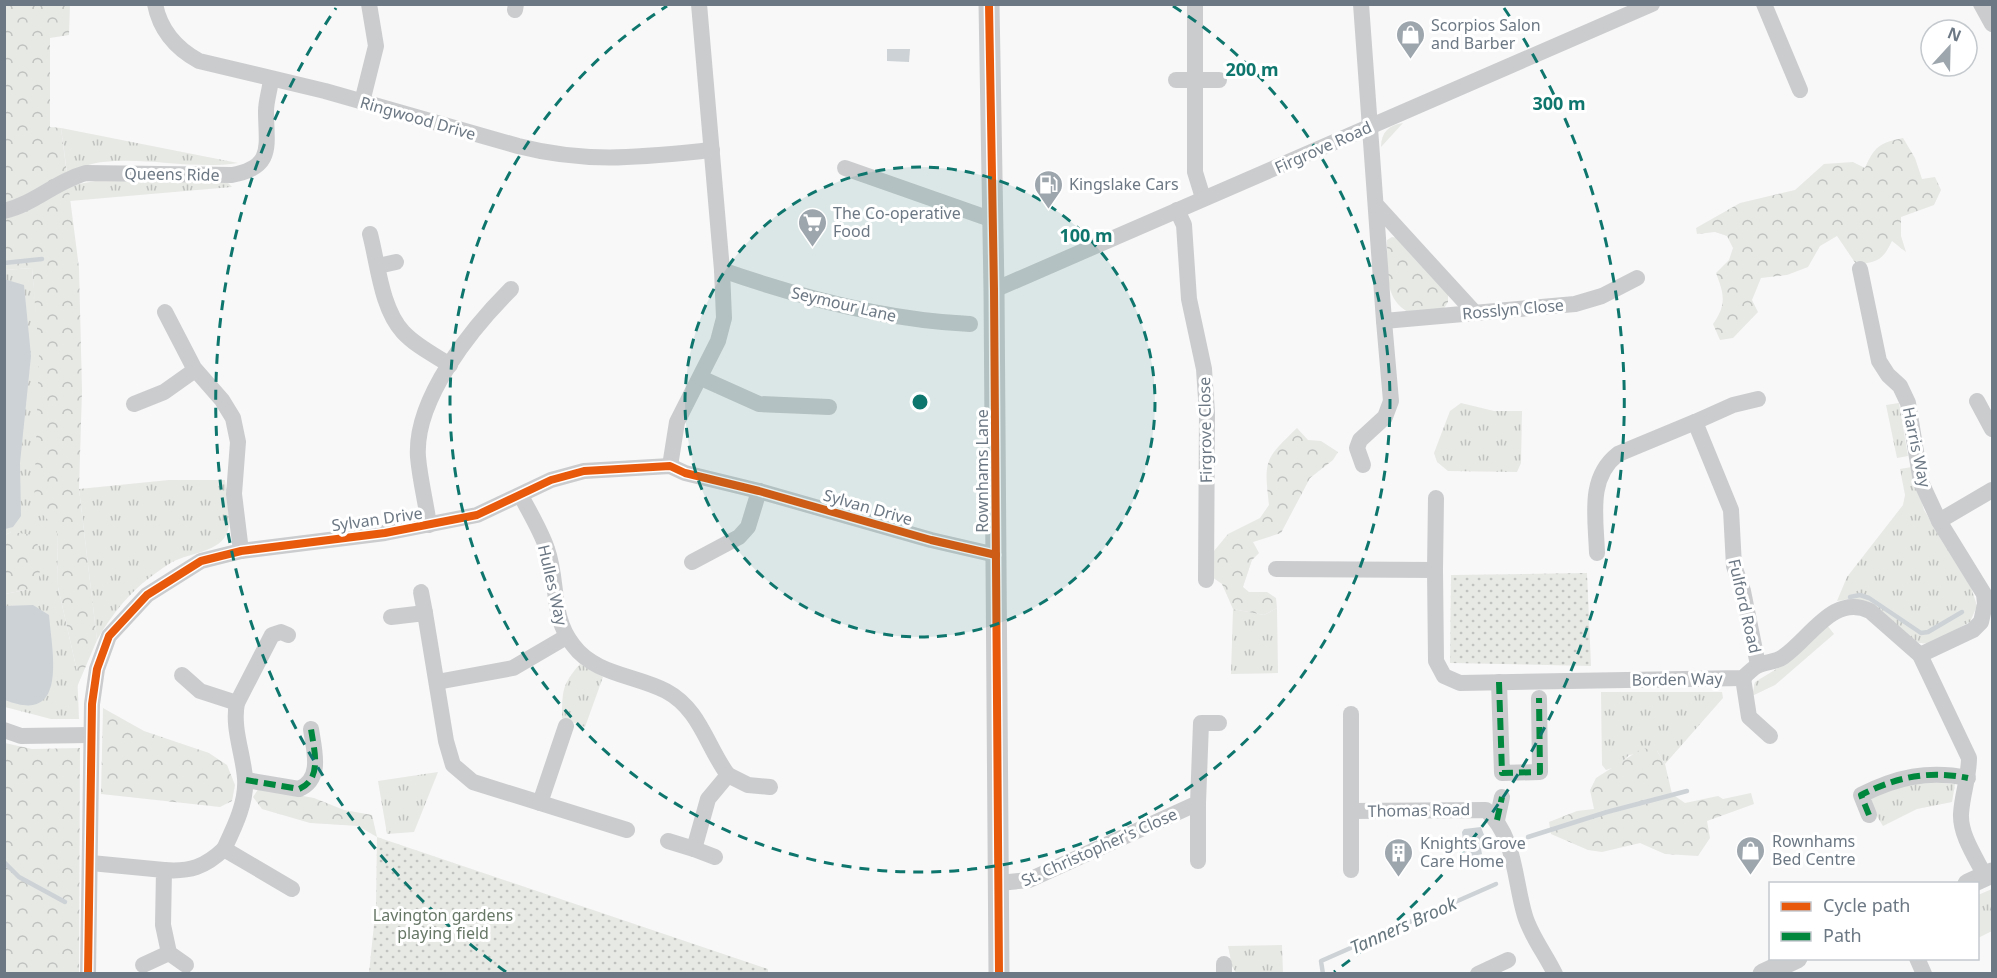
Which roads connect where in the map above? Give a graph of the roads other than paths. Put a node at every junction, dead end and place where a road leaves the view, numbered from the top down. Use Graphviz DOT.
graph roads {
  1 [pos="155,4"];
  2 [pos="369,4"];
  3 [pos="699,4"];
  4 [pos="989,4"];
  5 [pos="1195,4"];
  6 [pos="1362,4"];
  7 [pos="1652,4"];
  8 [pos="1764,4"];
  9 [pos="1982,4"];
  10 [pos="1629,9"];
  11 [pos="1992,24"];
  12 [pos="272,79"];
  13 [pos="1176,80"];
  14 [pos="1195,80"];
  15 [pos="1219,80"];
  16 [pos="1800,90"];
  17 [pos="362,102"];
  18 [pos="1372,125"];
  19 [pos="712,150"];
  20 [pos="845,168"];
  21 [pos="1203,198"];
  22 [pos="1378,207"];
  23 [pos="1177,210"];
  24 [pos="4,211"];
  25 [pos="993,220"];
  26 [pos="370,234"];
  27 [pos="396,262"];
  28 [pos="378,266"];
  29 [pos="1860,269"];
  30 [pos="722,270"];
  31 [pos="1637,278"];
  32 [pos="511,289"];
  33 [pos="994,290"];
  34 [pos="165,312"];
  35 [pos="1474,312"];
  36 [pos="1384,321"];
  37 [pos="970,324"];
  38 [pos="450,364"];
  39 [pos="195,369"];
  40 [pos="701,378"];
  41 [pos="1758,399"];
  42 [pos="1977,401"];
  43 [pos="134,404"];
  44 [pos="829,407"];
  45 [pos="1695,422"];
  46 [pos="1992,429"];
  47 [pos="1363,465"];
  48 [pos="670,466"];
  49 [pos="759,490"];
  50 [pos="1992,490"];
  51 [pos="521,496"];
  52 [pos="1436,498"];
  53 [pos="1939,521"];
  54 [pos="429,525"];
  55 [pos="241,551"];
  56 [pos="1597,553"];
  57 [pos="996,555"];
  58 [pos="692,562"];
  59 [pos="1276,569"];
  60 [pos="1435,570"];
  61 [pos="1206,580"];
  62 [pos="422,592"];
  63 [pos="425,613"];
  64 [pos="391,617"];
  65 [pos="288,635"];
  66 [pos="566,637"];
  67 [pos="1920,655"];
  68 [pos="1758,665"];
  69 [pos="182,675"];
  70 [pos="1743,678"];
  71 [pos="437,682"];
  72 [pos="1499,682"];
  73 [pos="1539,698"];
  74 [pos="237,703"];
  75 [pos="1351,714"];
  76 [pos="1220,723"];
  77 [pos="566,726"];
  78 [pos="311,729"];
  79 [pos="4,730"];
  80 [pos="91,735"];
  81 [pos="1770,736"];
  82 [pos="728,775"];
  83 [pos="1968,778"];
  84 [pos="246,780"];
  85 [pos="770,787"];
  86 [pos="1502,797"];
  87 [pos="540,803"];
  88 [pos="1198,803"];
  89 [pos="1351,811"];
  90 [pos="1869,815"];
  91 [pos="1497,820"];
  92 [pos="627,830"];
  93 [pos="668,841"];
  94 [pos="224,849"];
  95 [pos="694,849"];
  96 [pos="715,857"];
  97 [pos="1198,861"];
  98 [pos="91,863"];
  99 [pos="164,870"];
  100 [pos="1351,870"];
  101 [pos="1982,877"];
  102 [pos="999,883"];
  103 [pos="292,889"];
  104 [pos="169,953"];
  105 [pos="1508,960"];
  106 [pos="1793,960"];
  107 [pos="1918,960"];
  108 [pos="143,965"];
  109 [pos="186,965"];
  110 [pos="88,974"];
  111 [pos="999,974"];
  112 [pos="1478,974"];
  113 [pos="1555,974"];
  114 [pos="1763,974"];
  115 [pos="1924,974"];
  1 -- 12 [label="street, Ringwood Drive"];
  2 -- 17 [label="street"];
  3 -- 19 [label="street"];
  4 -- 25 [label="street, Rownhams Lane"];
  5 -- 14 [label="street"];
  6 -- 18 [label="street"];
  7 -- 10 [label="street, Firgrove Road"];
  8 -- 16 [label="street"];
  9 -- 11 [label="street"];
  10 -- 18 [label="street, Firgrove Road"];
  12 -- 17 [label="street, Ringwood Drive"];
  12 -- 24 [label="street, Queens Ride"];
  13 -- 14 [label="street"];
  14 -- 15 [label="street"];
  14 -- 21 [label="street"];
  17 -- 19 [label="street, Ringwood Drive"];
  18 -- 21 [label="street, Firgrove Road"];
  18 -- 22 [label="street"];
  19 -- 30 [label="street"];
  20 -- 25 [label="street"];
  21 -- 23 [label="street, Firgrove Road"];
  22 -- 35 [label="street"];
  22 -- 36 [label="street"];
  23 -- 33 [label="street, Firgrove Road"];
  23 -- 61 [label="street, Firgrove Close"];
  25 -- 33 [label="street, Rownhams Lane"];
  26 -- 28 [label="street"];
  27 -- 28 [label="street"];
  28 -- 38 [label="street"];
  29 -- 53 [label="street, Harris Way"];
  30 -- 37 [label="street, Seymour Lane"];
  30 -- 40 [label="street"];
  31 -- 35 [label="street, Rosslyn Close"];
  32 -- 38 [label="street"];
  33 -- 57 [label="street, Rownhams Lane"];
  34 -- 39 [label="street"];
  35 -- 36 [label="street, Rosslyn Close"];
  36 -- 47 [label="street"];
  38 -- 54 [label="street"];
  39 -- 43 [label="street"];
  39 -- 55 [label="street"];
  40 -- 44 [label="street"];
  40 -- 48 [label="street"];
  41 -- 45 [label="street"];
  42 -- 46 [label="street"];
  45 -- 56 [label="street"];
  45 -- 68 [label="street, Fulford Road"];
  48 -- 49 [label="street, Sylvan Drive"];
  48 -- 51 [label="street, Sylvan Drive"];
  49 -- 57 [label="street, Sylvan Drive"];
  49 -- 58 [label="street"];
  50 -- 53 [label="street"];
  51 -- 54 [label="street, Sylvan Drive"];
  51 -- 66 [label="street, Hulles Way"];
  52 -- 60 [label="street, Borden Way"];
  53 -- 67 [label="street, Harris Way"];
  54 -- 55 [label="street, Sylvan Drive"];
  55 -- 80 [label="street, Sylvan Drive"];
  57 -- 102 [label="street, Rownhams Lane"];
  59 -- 60 [label="street"];
  60 -- 72 [label="street, Borden Way"];
  62 -- 63 [label="street"];
  63 -- 64 [label="street"];
  63 -- 71 [label="street"];
  65 -- 74 [label="street"];
  66 -- 71 [label="street"];
  66 -- 82 [label="street, Hulles Way"];
  67 -- 68 [label="street, Borden Way"];
  67 -- 83 [label="street, Borden Way"];
  68 -- 70 [label="street, Borden Way"];
  69 -- 74 [label="street"];
  70 -- 72 [label="street, Borden Way"];
  70 -- 81 [label="street"];
  71 -- 87 [label="street"];
  72 -- 73 [label="street"];
  74 -- 84 [label="street"];
  75 -- 89 [label="street, Thomas Road"];
  76 -- 88 [label="street, St. Christopher's Close"];
  77 -- 87 [label="street"];
  78 -- 84 [label="street"];
  79 -- 80 [label="street"];
  80 -- 98 [label="street, Sylvan Drive"];
  82 -- 85 [label="street"];
  82 -- 95 [label="street"];
  83 -- 90 [label="street"];
  83 -- 101 [label="street, Borden Way"];
  84 -- 94 [label="street"];
  86 -- 91 [label="street"];
  87 -- 92 [label="street"];
  88 -- 97 [label="street, St. Christopher's Close"];
  88 -- 102 [label="street, St. Christopher's Close"];
  89 -- 91 [label="street, Thomas Road"];
  89 -- 100 [label="street, Thomas Road"];
  91 -- 113 [label="street"];
  93 -- 95 [label="street"];
  94 -- 99 [label="street"];
  94 -- 103 [label="street"];
  95 -- 96 [label="street"];
  98 -- 99 [label="street"];
  98 -- 110 [label="street, Sylvan Drive"];
  99 -- 104 [label="street"];
  102 -- 111 [label="street, Rownhams Lane"];
  104 -- 108 [label="street"];
  104 -- 109 [label="street"];
  105 -- 112 [label="street"];
  106 -- 114 [label="street"];
  107 -- 115 [label="street"];
}
